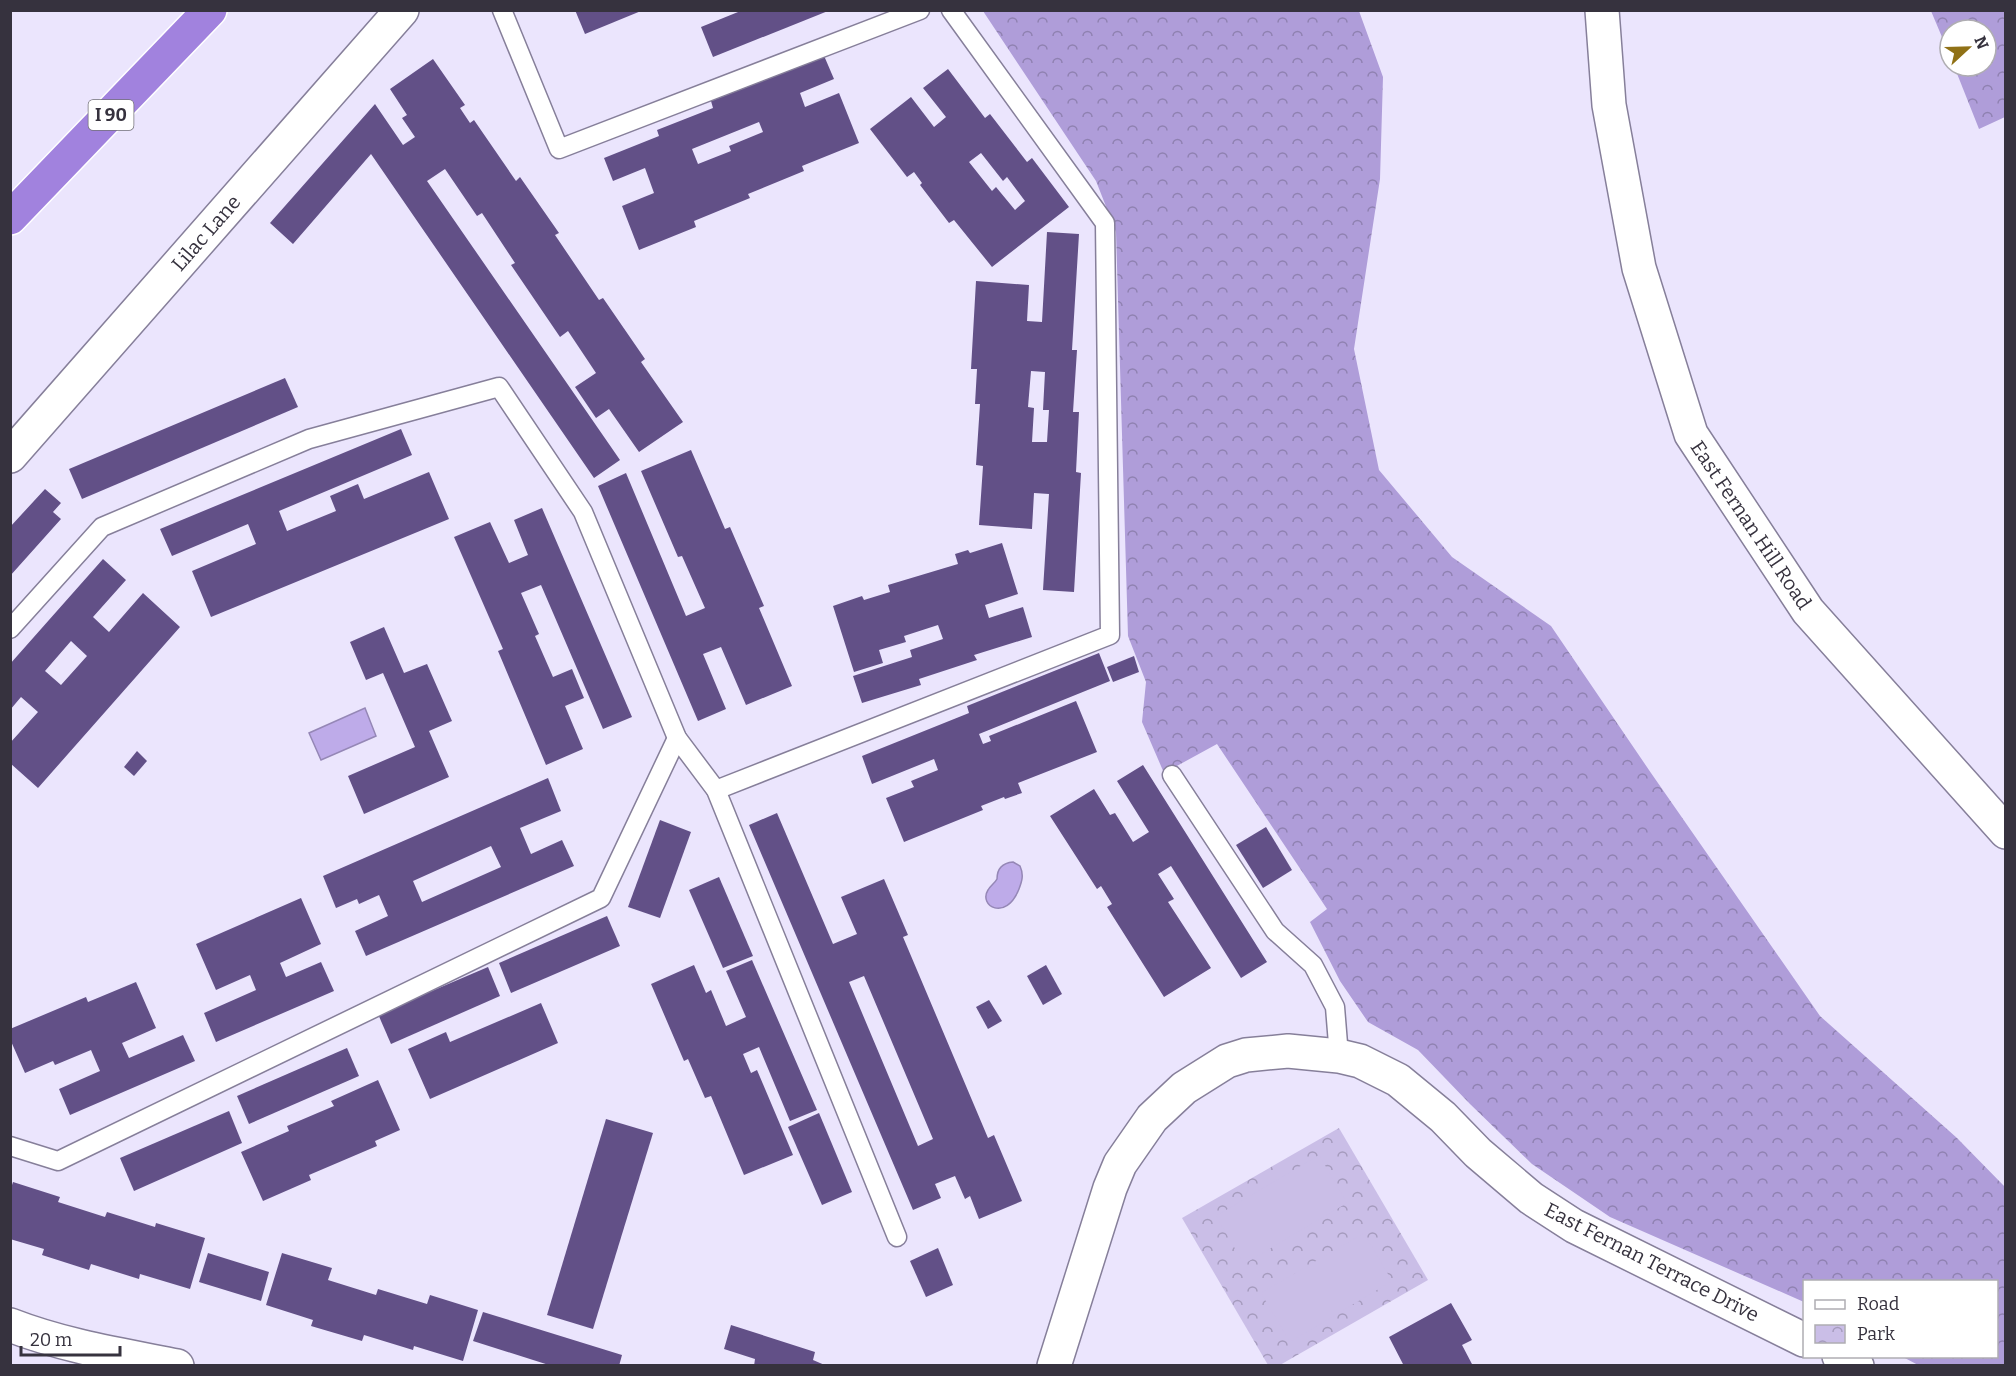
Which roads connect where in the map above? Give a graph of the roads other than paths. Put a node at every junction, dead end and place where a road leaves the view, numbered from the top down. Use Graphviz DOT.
graph roads {
  1 [pos="210,10"];
  2 [pos="402,10"];
  3 [pos="502,10"];
  4 [pos="920,10"];
  5 [pos="951,10"];
  6 [pos="1602,10"];
  7 [pos="10,218"];
  8 [pos="10,456"];
  9 [pos="10,629"];
  10 [pos="677,738"];
  11 [pos="1172,775"];
  12 [pos="716,790"];
  13 [pos="2006,832"];
  14 [pos="1339,1056"];
  15 [pos="10,1146"];
  16 [pos="897,1237"];
  17 [pos="10,1325"];
  18 [pos="1803,1340"];
  19 [pos="1843,1358"];
  20 [pos="177,1365"];
  21 [pos="1056,1365"];
  22 [pos="1857,1365"];
  1 -- 7 [label="highway, I 90"];
  2 -- 8 [label="street, Lilac Lane"];
  3 -- 4 [label="lane"];
  5 -- 12 [label="lane"];
  6 -- 13 [label="street, East Fernan Hill Road"];
  9 -- 10 [label="lane"];
  10 -- 12 [label="lane"];
  10 -- 15 [label="lane"];
  11 -- 14 [label="lane"];
  12 -- 16 [label="lane"];
  14 -- 18 [label="street, East Fernan Terrace Drive"];
  14 -- 21 [label="street, East Fernan Terrace Drive"];
  17 -- 20 [label="street"];
  19 -- 22 [label="street"];
}
